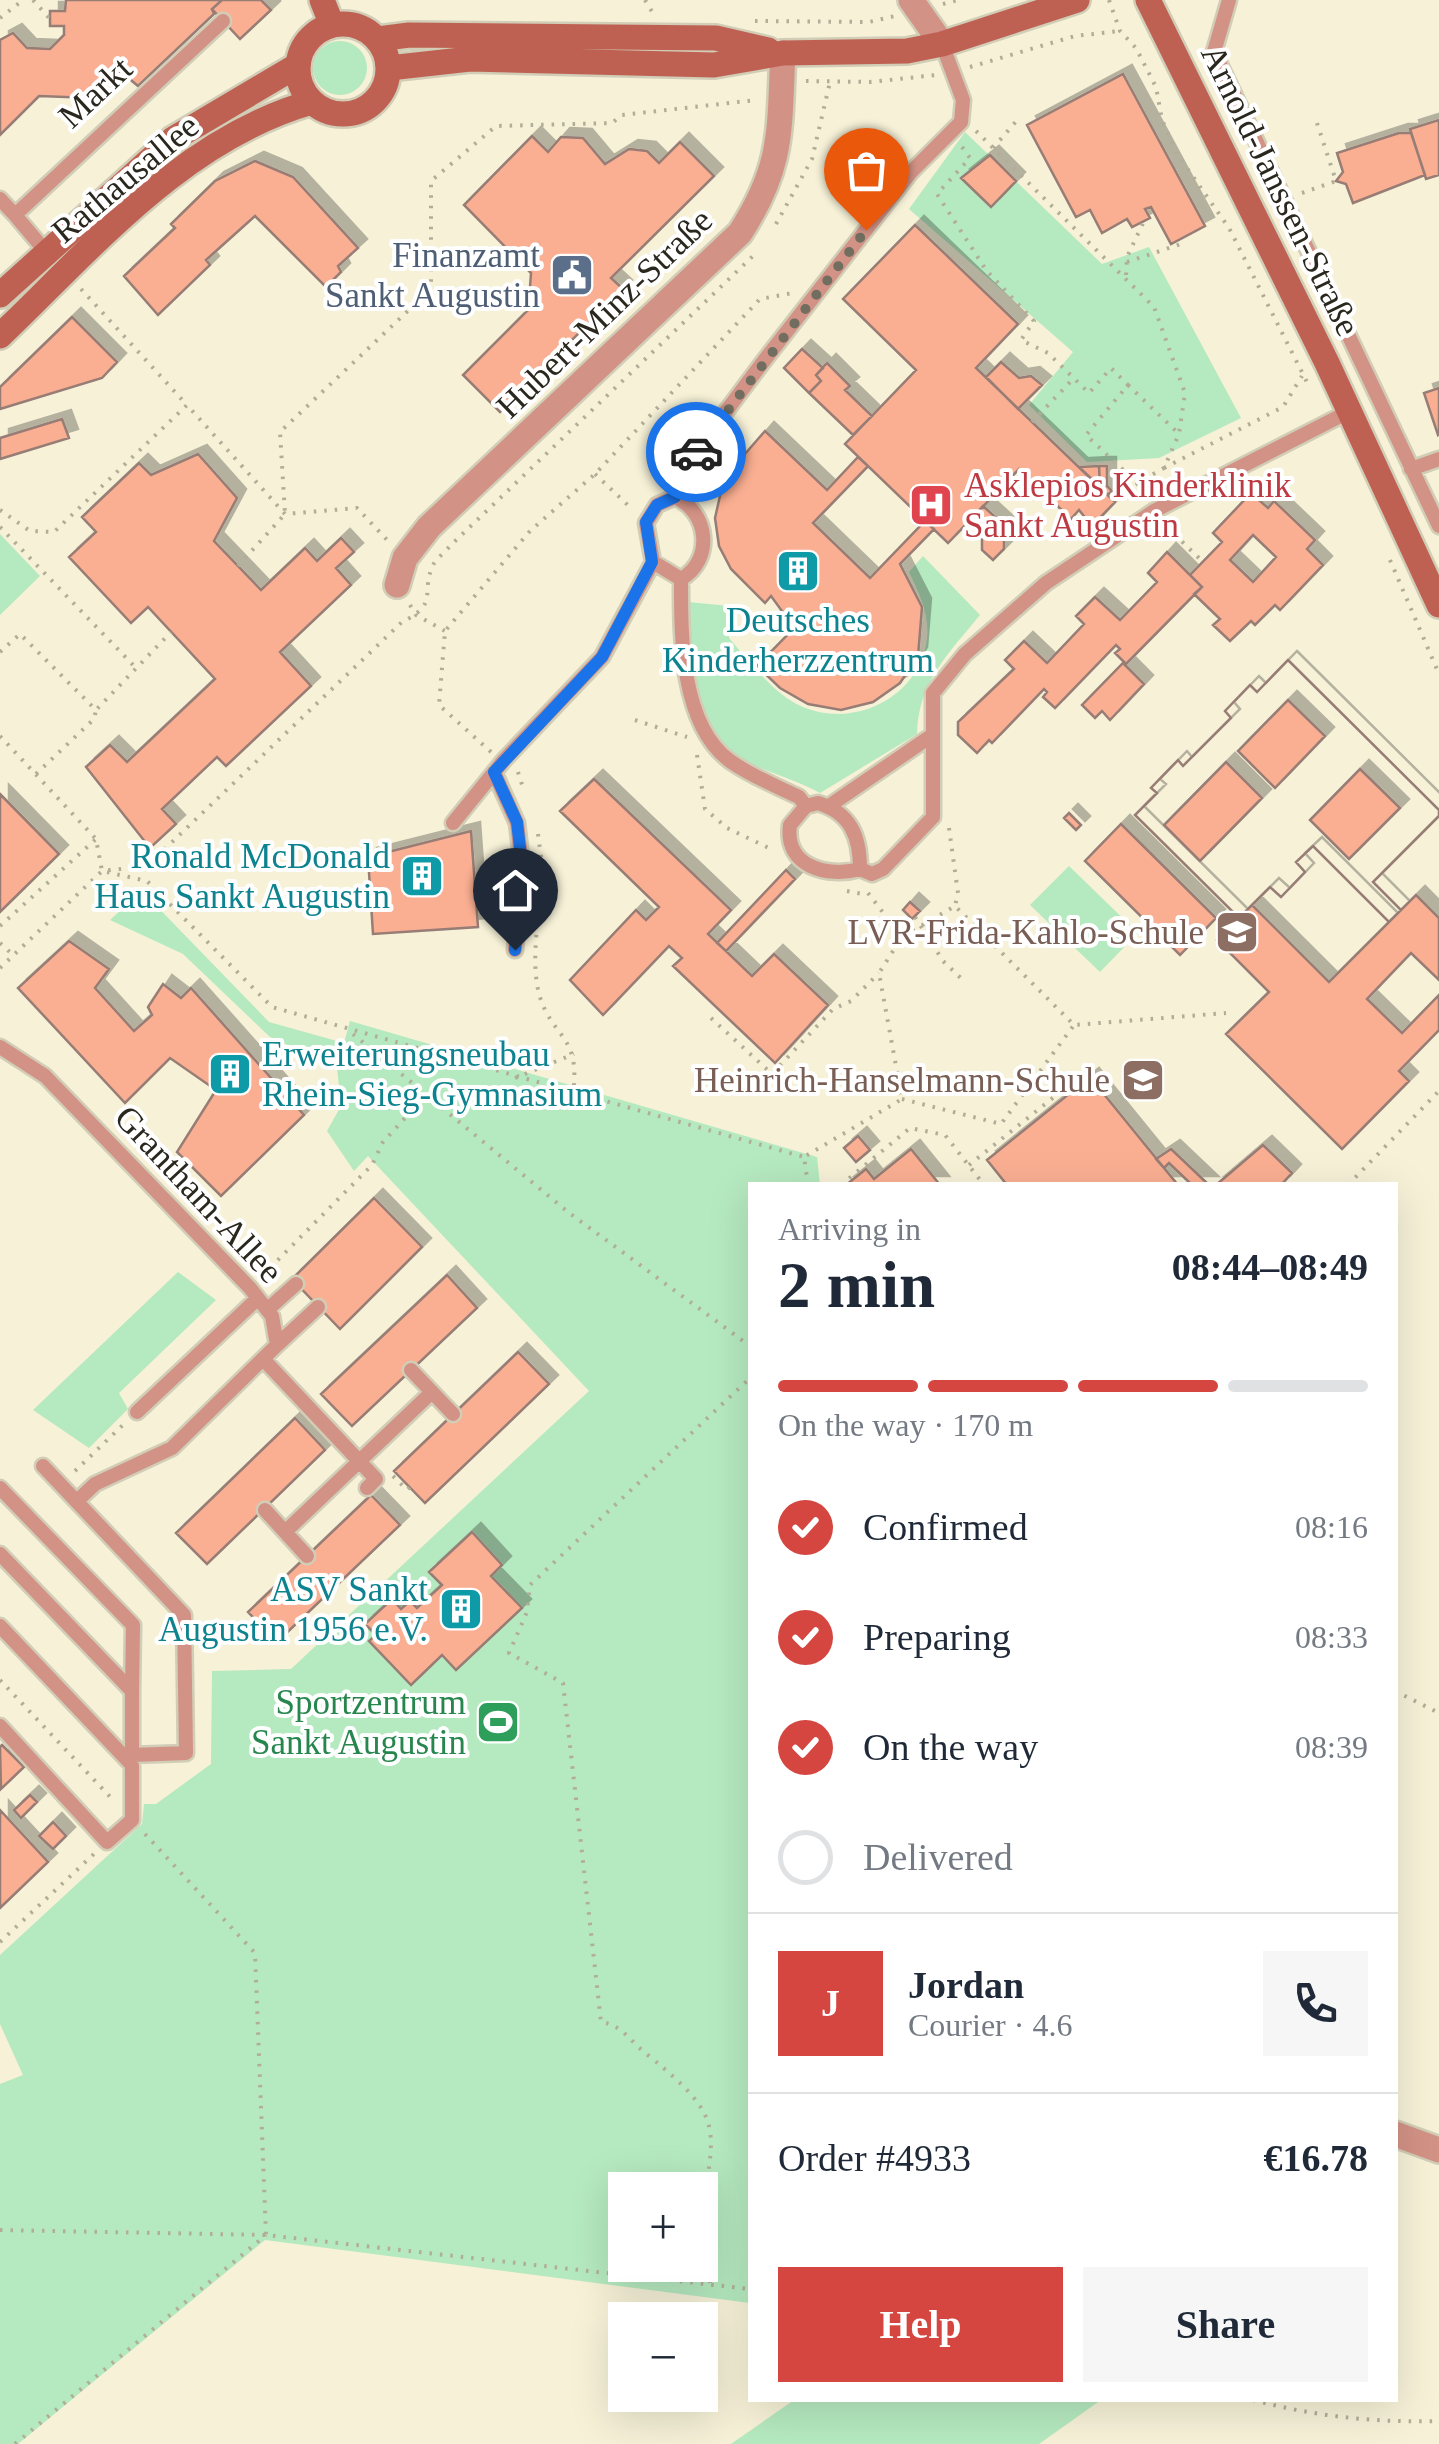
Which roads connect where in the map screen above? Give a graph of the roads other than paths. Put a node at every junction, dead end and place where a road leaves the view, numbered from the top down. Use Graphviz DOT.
graph roads {
  1 [pos="322,0"];
  2 [pos="911,0"];
  3 [pos="1148,0"];
  4 [pos="1229,0"];
  5 [pos="1064,2"];
  6 [pos="223,21"];
  7 [pos="332,25"];
  8 [pos="378,40"];
  9 [pos="942,44"];
  10 [pos="783,53"];
  11 [pos="298,65"];
  12 [pos="389,68"];
  13 [pos="312,102"];
  14 [pos="0,199"];
  15 [pos="15,215"];
  16 [pos="47,252"];
  17 [pos="0,295"];
  18 [pos="0,336"];
  19 [pos="1339,416"];
  20 [pos="1439,460"];
  21 [pos="1412,469"];
  22 [pos="675,497"];
  23 [pos="1439,526"];
  24 [pos="652,562"];
  25 [pos="682,578"];
  26 [pos="398,586"];
  27 [pos="1439,605"];
  28 [pos="931,736"];
  29 [pos="494,772"];
  30 [pos="806,806"];
  31 [pos="829,806"];
  32 [pos="453,824"];
  33 [pos="866,872"];
  34 [pos="515,950"];
  35 [pos="0,1047"];
  36 [pos="296,1284"];
  37 [pos="258,1299"];
  38 [pos="318,1306"];
  39 [pos="278,1345"];
  40 [pos="265,1361"];
  41 [pos="411,1370"];
  42 [pos="432,1392"];
  43 [pos="137,1412"];
  44 [pos="453,1414"];
  45 [pos="360,1461"];
  46 [pos="43,1466"];
  47 [pos="377,1479"];
  48 [pos="0,1488"];
  49 [pos="77,1501"];
  50 [pos="265,1510"];
  51 [pos="285,1532"];
  52 [pos="0,1554"];
  53 [pos="307,1556"];
  54 [pos="0,1626"];
  55 [pos="132,1691"];
  56 [pos="0,1726"];
  57 [pos="132,1760"];
  58 [pos="1398,2135"];
  59 [pos="1439,2150"];
  1 -- 7 [label="street"];
  2 -- 9 [label="street"];
  3 -- 19 [label="street, Arnold-Janssen-Straße"];
  4 -- 21 [label="lane"];
  5 -- 9 [label="street"];
  6 -- 15 [label="lane, Markt"];
  7 -- 8 [label="street"];
  7 -- 11 [label="street"];
  8 -- 10 [label="street"];
  8 -- 12 [label="street"];
  9 -- 10 [label="street"];
  9 -- 22 [label="lane"];
  10 -- 12 [label="street"];
  10 -- 26 [label="street, Hubert-Minz-Straße"];
  11 -- 13 [label="street"];
  11 -- 16 [label="street, Rathausallee"];
  12 -- 13 [label="street"];
  13 -- 18 [label="street, Rathausallee"];
  14 -- 15 [label="lane"];
  15 -- 16 [label="lane"];
  16 -- 17 [label="street, Rathausallee"];
  19 -- 27 [label="street, Arnold-Janssen-Straße"];
  19 -- 28 [label="lane"];
  20 -- 21 [label="lane"];
  21 -- 23 [label="lane"];
  22 -- 24 [label="lane"];
  22 -- 25 [label="lane"];
  24 -- 25 [label="lane"];
  24 -- 29 [label="lane"];
  25 -- 30 [label="lane"];
  28 -- 31 [label="lane"];
  28 -- 33 [label="lane"];
  29 -- 32 [label="lane"];
  29 -- 34 [label="lane"];
  30 -- 31 [label="lane"];
  30 -- 33 [label="lane"];
  31 -- 33 [label="lane"];
  35 -- 37 [label="lane, Grantham-Allee"];
  36 -- 37 [label="lane"];
  37 -- 39 [label="lane, Grantham-Allee"];
  37 -- 43 [label="lane"];
  38 -- 39 [label="lane"];
  39 -- 40 [label="lane"];
  40 -- 45 [label="lane"];
  40 -- 49 [label="lane"];
  41 -- 42 [label="lane"];
  42 -- 44 [label="lane"];
  42 -- 45 [label="lane"];
  45 -- 47 [label="lane"];
  45 -- 51 [label="lane"];
  46 -- 49 [label="lane"];
  48 -- 55 [label="lane"];
  49 -- 57 [label="lane"];
  50 -- 51 [label="lane"];
  51 -- 53 [label="lane"];
  52 -- 55 [label="lane"];
  54 -- 57 [label="lane"];
  55 -- 57 [label="lane"];
  56 -- 57 [label="lane"];
  58 -- 59 [label="street"];
}
